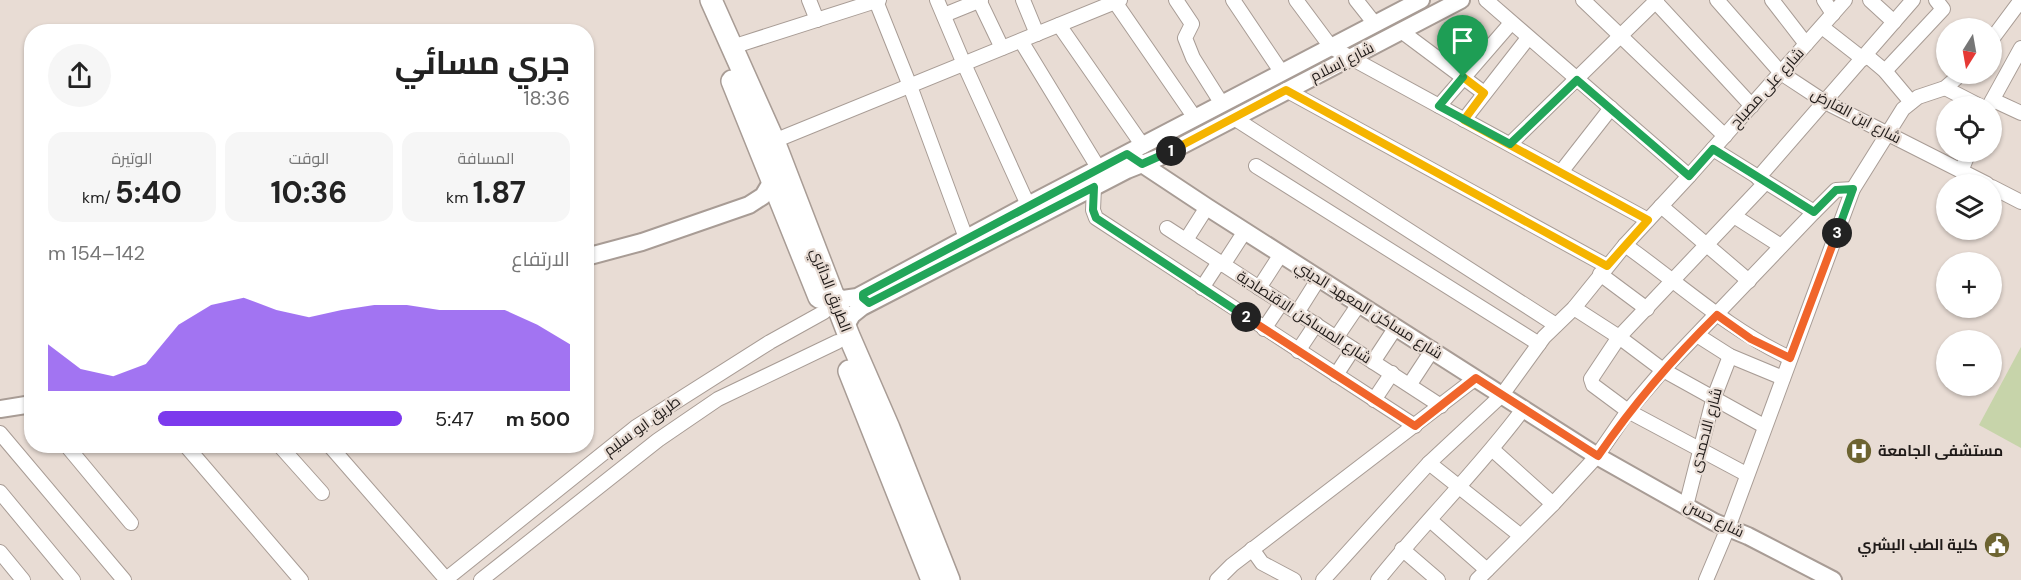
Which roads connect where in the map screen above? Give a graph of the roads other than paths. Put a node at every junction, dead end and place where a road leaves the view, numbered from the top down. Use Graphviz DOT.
graph roads {
  1 [pos="700,0"];
  2 [pos="711,0"];
  3 [pos="809,0"];
  4 [pos="877,0"];
  5 [pos="937,0"];
  6 [pos="980,0"];
  7 [pos="1023,0"];
  8 [pos="1176,0"];
  9 [pos="1233,0"];
  10 [pos="1296,0"];
  11 [pos="1356,0"];
  12 [pos="1461,0"];
  13 [pos="1486,0"];
  14 [pos="1583,0"];
  15 [pos="1656,0"];
  16 [pos="1717,0"];
  17 [pos="1772,0"];
  18 [pos="1824,0"];
  19 [pos="1845,0"];
  20 [pos="1870,0"];
  21 [pos="1913,0"];
  22 [pos="1936,0"];
  23 [pos="2021,0"];
  24 [pos="1117,1"];
  25 [pos="1418,1"];
  26 [pos="859,3"];
  27 [pos="1833,14"];
  28 [pos="944,15"];
  29 [pos="817,20"];
  30 [pos="1894,22"];
  31 [pos="1511,23"];
  32 [pos="1375,24"];
  33 [pos="1059,25"];
  34 [pos="2002,26"];
  35 [pos="1822,27"];
  36 [pos="1401,31"];
  37 [pos="1037,34"];
  38 [pos="1620,37"];
  39 [pos="1528,38"];
  40 [pos="1021,41"];
  41 [pos="1806,44"];
  42 [pos="732,47"];
  43 [pos="1331,47"];
  44 [pos="1002,48"];
  45 [pos="2021,48"];
  46 [pos="1864,57"];
  47 [pos="1350,58"];
  48 [pos="964,64"];
  49 [pos="1885,71"];
  50 [pos="1282,73"];
  51 [pos="1781,73"];
  52 [pos="1463,77"];
  53 [pos="1577,80"];
  54 [pos="1950,84"];
  55 [pos="910,86"];
  56 [pos="1945,88"];
  57 [pos="1286,90"];
  58 [pos="1484,93"];
  59 [pos="1961,96"];
  60 [pos="1995,96"];
  61 [pos="1825,102"];
  62 [pos="1911,102"];
  63 [pos="1222,104"];
  64 [pos="1439,106"];
  65 [pos="1752,106"];
  66 [pos="2002,107"];
  67 [pos="1611,108"];
  68 [pos="2021,113"];
  69 [pos="1195,118"];
  70 [pos="1233,118"];
  71 [pos="1464,120"];
  72 [pos="1886,132"];
  73 [pos="1725,136"];
  74 [pos="764,139"];
  75 [pos="1510,144"];
  76 [pos="1143,146"];
  77 [pos="1713,149"];
  78 [pos="1127,154"];
  79 [pos="1965,162"];
  80 [pos="1142,164"];
  81 [pos="1256,166"];
  82 [pos="1099,169"];
  83 [pos="1961,171"];
  84 [pos="1561,172"];
  85 [pos="1967,174"];
  86 [pos="1689,176"];
  87 [pos="772,181"];
  88 [pos="1762,181"];
  89 [pos="1094,187"];
  90 [pos="1853,189"];
  91 [pos="2002,192"];
  92 [pos="2021,202"];
  93 [pos="1028,205"];
  94 [pos="1661,206"];
  95 [pos="1207,207"];
  96 [pos="1814,212"];
  97 [pos="785,214"];
  98 [pos="721,215"];
  99 [pos="1734,216"];
  100 [pos="1648,220"];
  101 [pos="1167,228"];
  102 [pos="1245,231"];
  103 [pos="966,238"];
  104 [pos="1186,240"];
  105 [pos="1625,245"];
  106 [pos="1707,245"];
  107 [pos="1781,246"];
  108 [pos="1281,254"];
  109 [pos="594,255"];
  110 [pos="1221,263"];
  111 [pos="1603,270"];
  112 [pos="1319,278"];
  113 [pos="1675,280"];
  114 [pos="1749,281"];
  115 [pos="1202,288"];
  116 [pos="1259,288"];
  117 [pos="866,298"];
  118 [pos="1282,302"];
  119 [pos="829,303"];
  120 [pos="1359,304"];
  121 [pos="1574,308"];
  122 [pos="1647,309"];
  123 [pos="1298,313"];
  124 [pos="1717,315"];
  125 [pos="1316,324"];
  126 [pos="1556,325"];
  127 [pos="1396,327"];
  128 [pos="1264,328"];
  129 [pos="841,334"];
  130 [pos="1697,335"];
  131 [pos="1336,338"];
  132 [pos="1619,338"];
  133 [pos="1539,344"];
  134 [pos="1353,349"];
  135 [pos="1433,350"];
  136 [pos="1298,351"];
  137 [pos="1730,356"];
  138 [pos="1790,358"];
  139 [pos="1373,362"];
  140 [pos="1663,370"];
  141 [pos="1392,373"];
  142 [pos="1336,375"];
  143 [pos="1476,378"];
  144 [pos="1782,378"];
  145 [pos="1410,384"];
  146 [pos="1502,395"];
  147 [pos="1374,400"];
  148 [pos="1713,400"];
  149 [pos="24,405"];
  150 [pos="1441,406"];
  151 [pos="1524,408"];
  152 [pos="0,409"];
  153 [pos="1628,411"];
  154 [pos="1415,426"];
  155 [pos="1764,426"];
  156 [pos="0,434"];
  157 [pos="1493,450"];
  158 [pos="1700,450"];
  159 [pos="72,453"];
  160 [pos="192,453"];
  161 [pos="286,453"];
  162 [pos="336,453"];
  163 [pos="1598,456"];
  164 [pos="1429,463"];
  165 [pos="893,465"];
  166 [pos="1746,474"];
  167 [pos="1461,487"];
  168 [pos="0,492"];
  169 [pos="322,493"];
  170 [pos="1553,504"];
  171 [pos="1686,506"];
  172 [pos="1430,520"];
  173 [pos="131,524"];
  174 [pos="1728,528"];
  175 [pos="1521,536"];
  176 [pos="1252,549"];
  177 [pos="1402,549"];
  178 [pos="0,552"];
  179 [pos="1482,575"];
  180 [pos="23,580"];
  181 [pos="73,580"];
  182 [pos="124,580"];
  183 [pos="301,580"];
  184 [pos="445,580"];
  185 [pos="481,580"];
  186 [pos="932,580"];
  187 [pos="949,580"];
  188 [pos="1217,580"];
  189 [pos="1294,580"];
  190 [pos="1323,580"];
  191 [pos="1378,580"];
  192 [pos="1438,580"];
  193 [pos="1706,580"];
  194 [pos="1833,580"];
  1 -- 74 [label="highway, الطريق الدائري"];
  2 -- 42 [label="highway, الطريق الدائري"];
  3 -- 29 [label="street"];
  4 -- 26 [label="street"];
  4 -- 55 [label="street"];
  5 -- 28 [label="street"];
  6 -- 28 [label="street"];
  6 -- 44 [label="street"];
  7 -- 37 [label="street"];
  8 -- 63 [label="street"];
  9 -- 50 [label="street"];
  10 -- 43 [label="street"];
  11 -- 32 [label="street"];
  12 -- 36 [label="street, شارع إسلام"];
  13 -- 31 [label="street"];
  14 -- 38 [label="street"];
  15 -- 38 [label="street"];
  15 -- 65 [label="street"];
  16 -- 51 [label="street, شارع ابن الفارض"];
  17 -- 41 [label="street"];
  18 -- 27 [label="street"];
  19 -- 27 [label="street, شارع على مصباح"];
  20 -- 30 [label="street"];
  21 -- 30 [label="street"];
  22 -- 49 [label="street"];
  23 -- 34 [label="street"];
  24 -- 33 [label="street"];
  24 -- 69 [label="street"];
  25 -- 32 [label="street, شارع إسلام"];
  26 -- 29 [label="street"];
  27 -- 35 [label="street, شارع على مصباح"];
  28 -- 48 [label="street"];
  29 -- 42 [label="street"];
  30 -- 46 [label="street"];
  31 -- 39 [label="street"];
  31 -- 52 [label="street"];
  32 -- 43 [label="street, شارع إسلام"];
  33 -- 37 [label="street"];
  33 -- 76 [label="street"];
  35 -- 41 [label="street, شارع على مصباح"];
  35 -- 46 [label="street"];
  36 -- 47 [label="street, شارع إسلام"];
  36 -- 52 [label="street"];
  37 -- 40 [label="street"];
  38 -- 53 [label="street"];
  38 -- 73 [label="street"];
  39 -- 53 [label="street"];
  39 -- 58 [label="street"];
  40 -- 44 [label="street"];
  40 -- 82 [label="street"];
  41 -- 51 [label="street, شارع على مصباح"];
  42 -- 74 [label="highway, الطريق الدائري"];
  43 -- 47 [label="street"];
  43 -- 50 [label="street, شارع إسلام"];
  44 -- 48 [label="street"];
  45 -- 60 [label="street"];
  46 -- 49 [label="street"];
  46 -- 61 [label="street"];
  47 -- 57 [label="street, شارع إسلام"];
  47 -- 64 [label="street"];
  48 -- 55 [label="street"];
  48 -- 93 [label="street"];
  49 -- 62 [label="street"];
  50 -- 63 [label="street, شارع إسلام"];
  51 -- 61 [label="street, شارع ابن الفارض"];
  51 -- 65 [label="street, شارع على مصباح"];
  52 -- 58 [label="street"];
  52 -- 64 [label="street"];
  53 -- 67 [label="street"];
  53 -- 75 [label="street"];
  54 -- 56 [label="street"];
  55 -- 74 [label="street"];
  55 -- 103 [label="street"];
  56 -- 59 [label="street"];
  56 -- 62 [label="street"];
  57 -- 70 [label="street, شارع إسلام"];
  57 -- 111 [label="street"];
  58 -- 71 [label="street"];
  61 -- 72 [label="street, شارع ابن الفارض"];
  61 -- 88 [label="street"];
  62 -- 72 [label="street"];
  63 -- 69 [label="street, شارع إسلام"];
  64 -- 71 [label="street"];
  65 -- 73 [label="street, شارع على مصباح"];
  66 -- 68 [label="street"];
  67 -- 84 [label="street"];
  67 -- 86 [label="street"];
  69 -- 76 [label="street, شارع إسلام"];
  70 -- 80 [label="street, شارع إسلام"];
  70 -- 126 [label="street"];
  71 -- 75 [label="street"];
  72 -- 83 [label="street, شارع ابن الفارض"];
  72 -- 90 [label="street"];
  73 -- 77 [label="street, شارع على مصباح"];
  74 -- 87 [label="highway, الطريق الدائري"];
  74 -- 119 [label="highway, الطريق الدائري"];
  75 -- 84 [label="street"];
  76 -- 78 [label="street, شارع إسلام"];
  77 -- 86 [label="street, شارع على مصباح"];
  77 -- 88 [label="street"];
  78 -- 80 [label="street, شارع مساكن المعهد الديني"];
  78 -- 82 [label="street, شارع إسلام"];
  79 -- 83 [label="street"];
  80 -- 89 [label="street, شارع إسلام"];
  80 -- 95 [label="street, شارع مساكن المعهد الديني"];
  81 -- 133 [label="street"];
  82 -- 93 [label="street, شارع إسلام"];
  83 -- 85 [label="street, شارع ابن الفارض"];
  84 -- 100 [label="street"];
  86 -- 94 [label="street, شارع على مصباح"];
  87 -- 97 [label="highway, الطريق الدائري"];
  87 -- 98 [label="street"];
  88 -- 96 [label="street"];
  88 -- 99 [label="street"];
  89 -- 115 [label="street"];
  89 -- 117 [label="street, شارع إسلام"];
  90 -- 96 [label="street"];
  90 -- 138 [label="street"];
  91 -- 92 [label="street"];
  93 -- 103 [label="street, شارع إسلام"];
  94 -- 100 [label="street, شارع على مصباح"];
  94 -- 106 [label="street"];
  95 -- 102 [label="street, شارع مساكن المعهد الديني"];
  95 -- 104 [label="street"];
  96 -- 107 [label="street"];
  97 -- 98 [label="street"];
  97 -- 119 [label="highway, الطريق الدائري"];
  98 -- 109 [label="street"];
  99 -- 106 [label="street"];
  99 -- 107 [label="street"];
  100 -- 105 [label="street, شارع على مصباح"];
  101 -- 104 [label="street, شارع المساكن الاقتصادية"];
  102 -- 108 [label="street, شارع مساكن المعهد الديني"];
  102 -- 110 [label="street"];
  103 -- 117 [label="street, شارع إسلام"];
  104 -- 110 [label="street, شارع المساكن الاقتصادية"];
  105 -- 111 [label="street, شارع على مصباح"];
  105 -- 113 [label="street"];
  106 -- 113 [label="street"];
  106 -- 114 [label="street"];
  107 -- 114 [label="street"];
  108 -- 112 [label="street, شارع مساكن المعهد الديني"];
  108 -- 116 [label="street"];
  110 -- 115 [label="street"];
  110 -- 116 [label="street, شارع المساكن الاقتصادية"];
  111 -- 121 [label="street, شارع على مصباح"];
  111 -- 122 [label="street"];
  112 -- 120 [label="street, شارع مساكن المعهد الديني"];
  112 -- 123 [label="street"];
  113 -- 122 [label="street"];
  113 -- 124 [label="street"];
  114 -- 124 [label="street"];
  115 -- 128 [label="street"];
  116 -- 118 [label="street, شارع المساكن الاقتصادية"];
  117 -- 119 [label="street, شارع إسلام"];
  117 -- 129 [label="street, شارع إسلام"];
  118 -- 123 [label="street, شارع المساكن الاقتصادية"];
  118 -- 128 [label="street"];
  119 -- 129 [label="highway, الطريق الدائري"];
  119 -- 184 [label="street, طريق ابو سليم"];
  120 -- 127 [label="street, شارع مساكن المعهد الديني"];
  120 -- 131 [label="street"];
  121 -- 126 [label="street, شارع على مصباح"];
  121 -- 132 [label="street"];
  122 -- 132 [label="street"];
  123 -- 125 [label="street, شارع المساكن الاقتصادية"];
  124 -- 130 [label="street"];
  124 -- 138 [label="street"];
  125 -- 131 [label="street, شارع المساكن الاقتصادية"];
  125 -- 136 [label="street"];
  126 -- 133 [label="street, شارع على مصباح"];
  127 -- 135 [label="street, شارع مساكن المعهد الديني"];
  127 -- 139 [label="street"];
  128 -- 136 [label="street"];
  129 -- 165 [label="highway, الطريق الدائري"];
  129 -- 185 [label="street, طريق ابو سليم"];
  130 -- 137 [label="street"];
  130 -- 140 [label="street"];
  131 -- 134 [label="street, شارع المساكن الاقتصادية"];
  132 -- 140 [label="street"];
  132 -- 153 [label="street"];
  133 -- 146 [label="street, شارع على مصباح"];
  134 -- 139 [label="street, شارع المساكن الاقتصادية"];
  134 -- 142 [label="street"];
  135 -- 143 [label="street, شارع مساكن المعهد الديني"];
  135 -- 145 [label="street"];
  136 -- 142 [label="street"];
  137 -- 144 [label="street"];
  137 -- 148 [label="street, شارع الاحمدى"];
  138 -- 144 [label="street"];
  139 -- 141 [label="street, شارع المساكن الاقتصادية"];
  140 -- 148 [label="street"];
  140 -- 153 [label="street"];
  141 -- 145 [label="street, شارع المساكن الاقتصادية"];
  141 -- 147 [label="street"];
  142 -- 147 [label="street"];
  143 -- 146 [label="street, شارع مساكن المعهد الديني"];
  143 -- 150 [label="street"];
  144 -- 155 [label="street"];
  145 -- 150 [label="street, شارع المساكن الاقتصادية"];
  146 -- 151 [label="street, شارع مساكن المعهد الديني"];
  146 -- 164 [label="street, شارع على مصباح"];
  147 -- 154 [label="street"];
  148 -- 155 [label="street"];
  148 -- 158 [label="street, شارع الاحمدى"];
  149 -- 152 [label="street"];
  150 -- 154 [label="street"];
  151 -- 157 [label="street"];
  151 -- 163 [label="street, شارع مساكن المعهد الديني"];
  153 -- 158 [label="street"];
  153 -- 163 [label="street"];
  154 -- 176 [label="street"];
  155 -- 166 [label="street"];
  156 -- 182 [label="street"];
  157 -- 167 [label="street"];
  157 -- 170 [label="street"];
  158 -- 166 [label="street"];
  158 -- 171 [label="street, شارع الاحمدى"];
  159 -- 173 [label="street"];
  160 -- 183 [label="street"];
  161 -- 169 [label="street"];
  162 -- 184 [label="street"];
  163 -- 170 [label="street"];
  163 -- 171 [label="street, شارع حسن"];
  164 -- 167 [label="street"];
  164 -- 190 [label="street, شارع على مصباح"];
  165 -- 186 [label="highway, الطريق الدائري"];
  165 -- 187 [label="highway, الطريق الدائري"];
  166 -- 174 [label="street"];
  167 -- 172 [label="street"];
  167 -- 175 [label="street"];
  168 -- 181 [label="street"];
  170 -- 175 [label="street"];
  171 -- 174 [label="street, شارع حسن"];
  172 -- 177 [label="street"];
  172 -- 179 [label="street"];
  174 -- 193 [label="street"];
  174 -- 194 [label="street, شارع حسن"];
  175 -- 179 [label="street"];
  176 -- 188 [label="street"];
  176 -- 189 [label="street"];
  177 -- 191 [label="street"];
  177 -- 192 [label="street"];
  178 -- 180 [label="street"];
}
